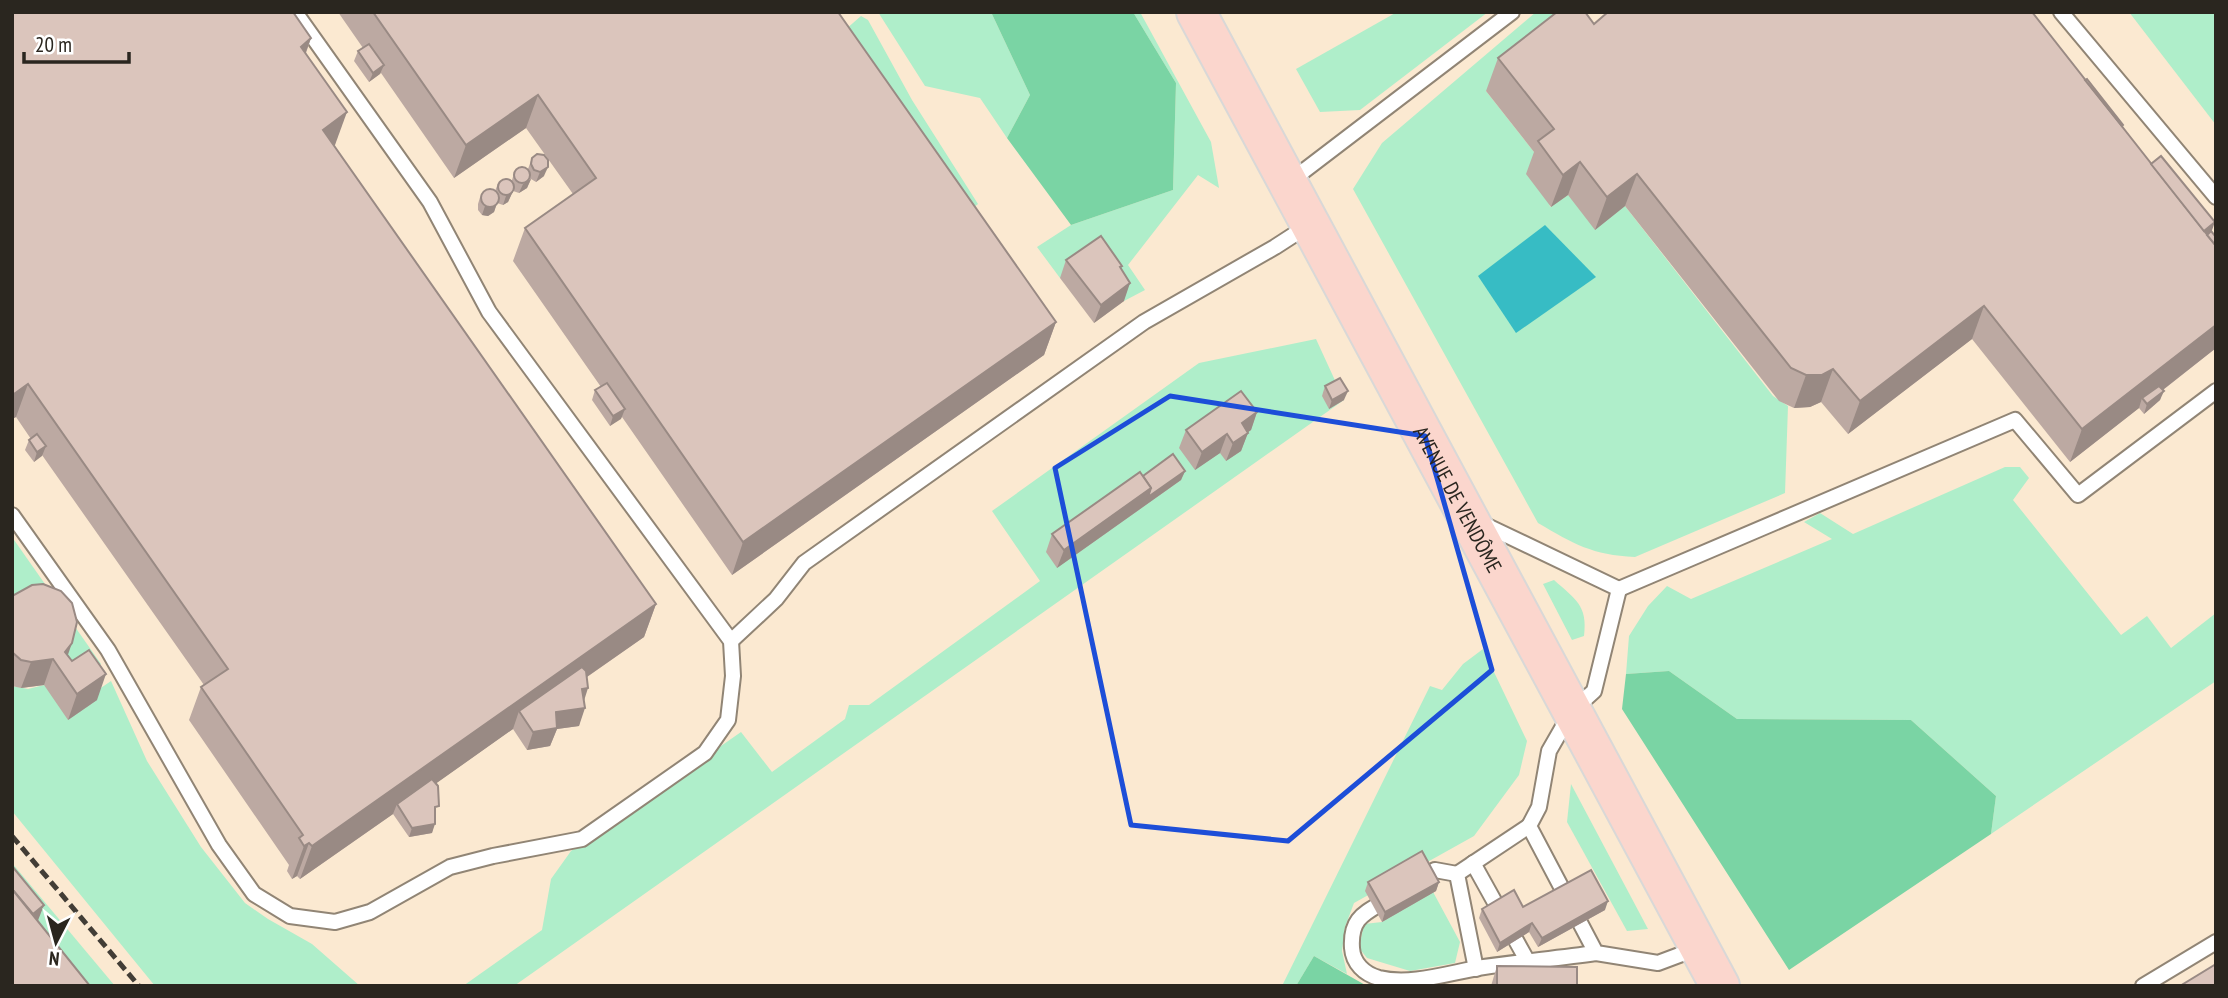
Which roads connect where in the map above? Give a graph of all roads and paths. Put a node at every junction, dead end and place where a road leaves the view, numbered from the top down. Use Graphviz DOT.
graph roads {
  1 [pos="295,12"];
  2 [pos="1195,12"];
  3 [pos="1512,12"];
  4 [pos="2061,12"];
  5 [pos="1288,183"];
  6 [pos="2216,197"];
  7 [pos="1310,225"];
  8 [pos="2216,391"];
  9 [pos="12,515"];
  10 [pos="1467,517"];
  11 [pos="1619,589"];
  12 [pos="731,641"];
  13 [pos="1572,711"];
  14 [pos="1529,826"];
  15 [pos="1473,863"];
  16 [pos="1457,874"];
  17 [pos="2216,942"];
  18 [pos="1699,948"];
  19 [pos="1595,953"];
  20 [pos="1528,962"];
  21 [pos="1476,969"];
  22 [pos="1720,986"];
  23 [pos="2143,986"];
  1 -- 12 [label="lane"];
  2 -- 5 [label="main road, AVENUE DE VENDÔME"];
  3 -- 5 [label="lane"];
  4 -- 6 [label="lane"];
  5 -- 7 [label="main road, AVENUE DE VENDÔME"];
  7 -- 10 [label="main road, AVENUE DE VENDÔME"];
  7 -- 12 [label="lane"];
  8 -- 11 [label="lane"];
  9 -- 12 [label="lane"];
  10 -- 11 [label="lane"];
  10 -- 13 [label="main road, AVENUE DE VENDÔME"];
  11 -- 13 [label="lane"];
  13 -- 14 [label="lane"];
  13 -- 18 [label="main road, AVENUE DE VENDÔME"];
  14 -- 15 [label="lane"];
  14 -- 19 [label="lane"];
  15 -- 16 [label="lane"];
  15 -- 20 [label="lane"];
  16 -- 21 [label="lane"];
  16 -- 21 [label="lane"];
  17 -- 23 [label="lane"];
  18 -- 19 [label="lane"];
  18 -- 22 [label="main road, AVENUE DE VENDÔME"];
  19 -- 20 [label="lane"];
  20 -- 21 [label="lane"];
}
